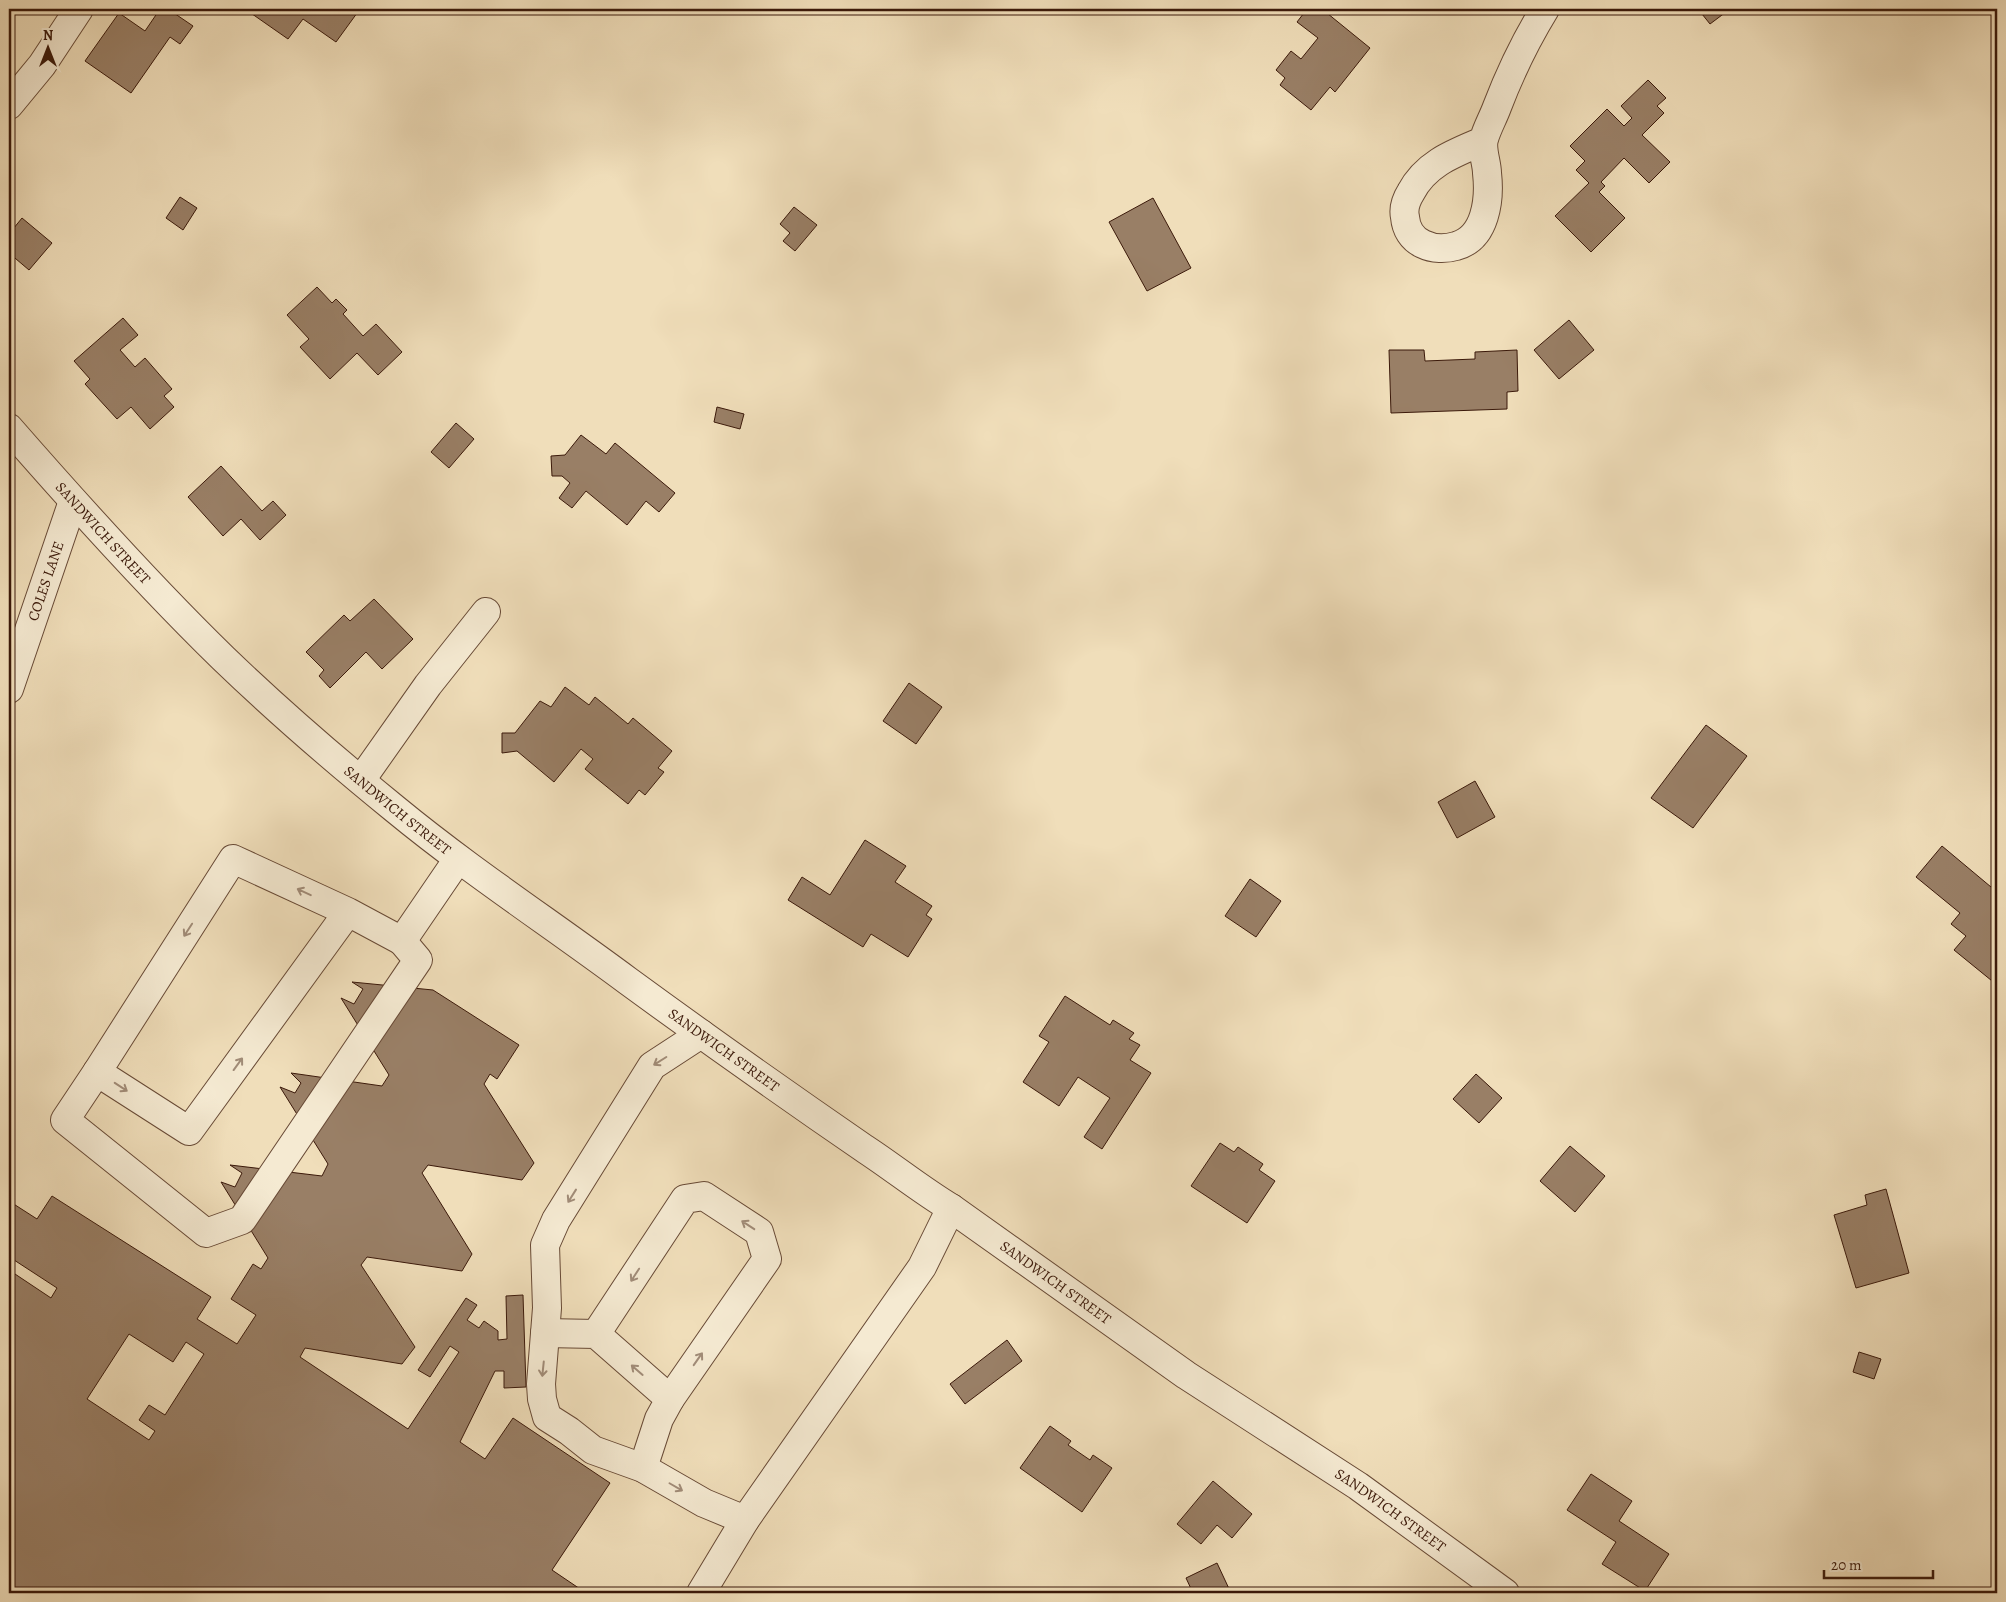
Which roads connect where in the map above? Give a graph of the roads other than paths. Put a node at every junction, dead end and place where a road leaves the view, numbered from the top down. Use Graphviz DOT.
graph roads {
  1 [pos="79,9"];
  2 [pos="1545,9"];
  3 [pos="9,105"];
  4 [pos="1483,141"];
  5 [pos="9,428"];
  6 [pos="73,501"];
  7 [pos="486,612"];
  8 [pos="9,689"];
  9 [pos="361,780"];
  10 [pos="458,859"];
  11 [pos="348,912"];
  12 [pos="402,941"];
  13 [pos="701,1034"];
  14 [pos="97,1072"];
  15 [pos="951,1208"];
  16 [pos="545,1333"];
  17 [pos="596,1334"];
  18 [pos="670,1399"];
  19 [pos="644,1468"];
  20 [pos="745,1520"];
  21 [pos="701,1593"];
  22 [pos="1505,1593"];
  1 -- 3 [label="street"];
  2 -- 4 [label="street"];
  5 -- 6 [label="street, SANDWICH STREET"];
  6 -- 8 [label="street, COLES LANE"];
  6 -- 9 [label="street, SANDWICH STREET"];
  7 -- 9 [label="street"];
  9 -- 10 [label="street, SANDWICH STREET"];
  10 -- 12 [label="street"];
  10 -- 13 [label="street, SANDWICH STREET"];
  11 -- 12 [label="street"];
  11 -- 14 [label="street, one-way"];
  14 -- 11 [label="street, one-way"];
  12 -- 14 [label="street"];
  13 -- 15 [label="street, SANDWICH STREET"];
  13 -- 16 [label="street, one-way"];
  15 -- 20 [label="street"];
  15 -- 22 [label="street, SANDWICH STREET"];
  16 -- 17 [label="street"];
  16 -- 19 [label="street, one-way"];
  18 -- 17 [label="street, one-way"];
  18 -- 17 [label="street, one-way"];
  18 -- 19 [label="street"];
  19 -- 20 [label="street, one-way"];
  20 -- 21 [label="street"];
}
